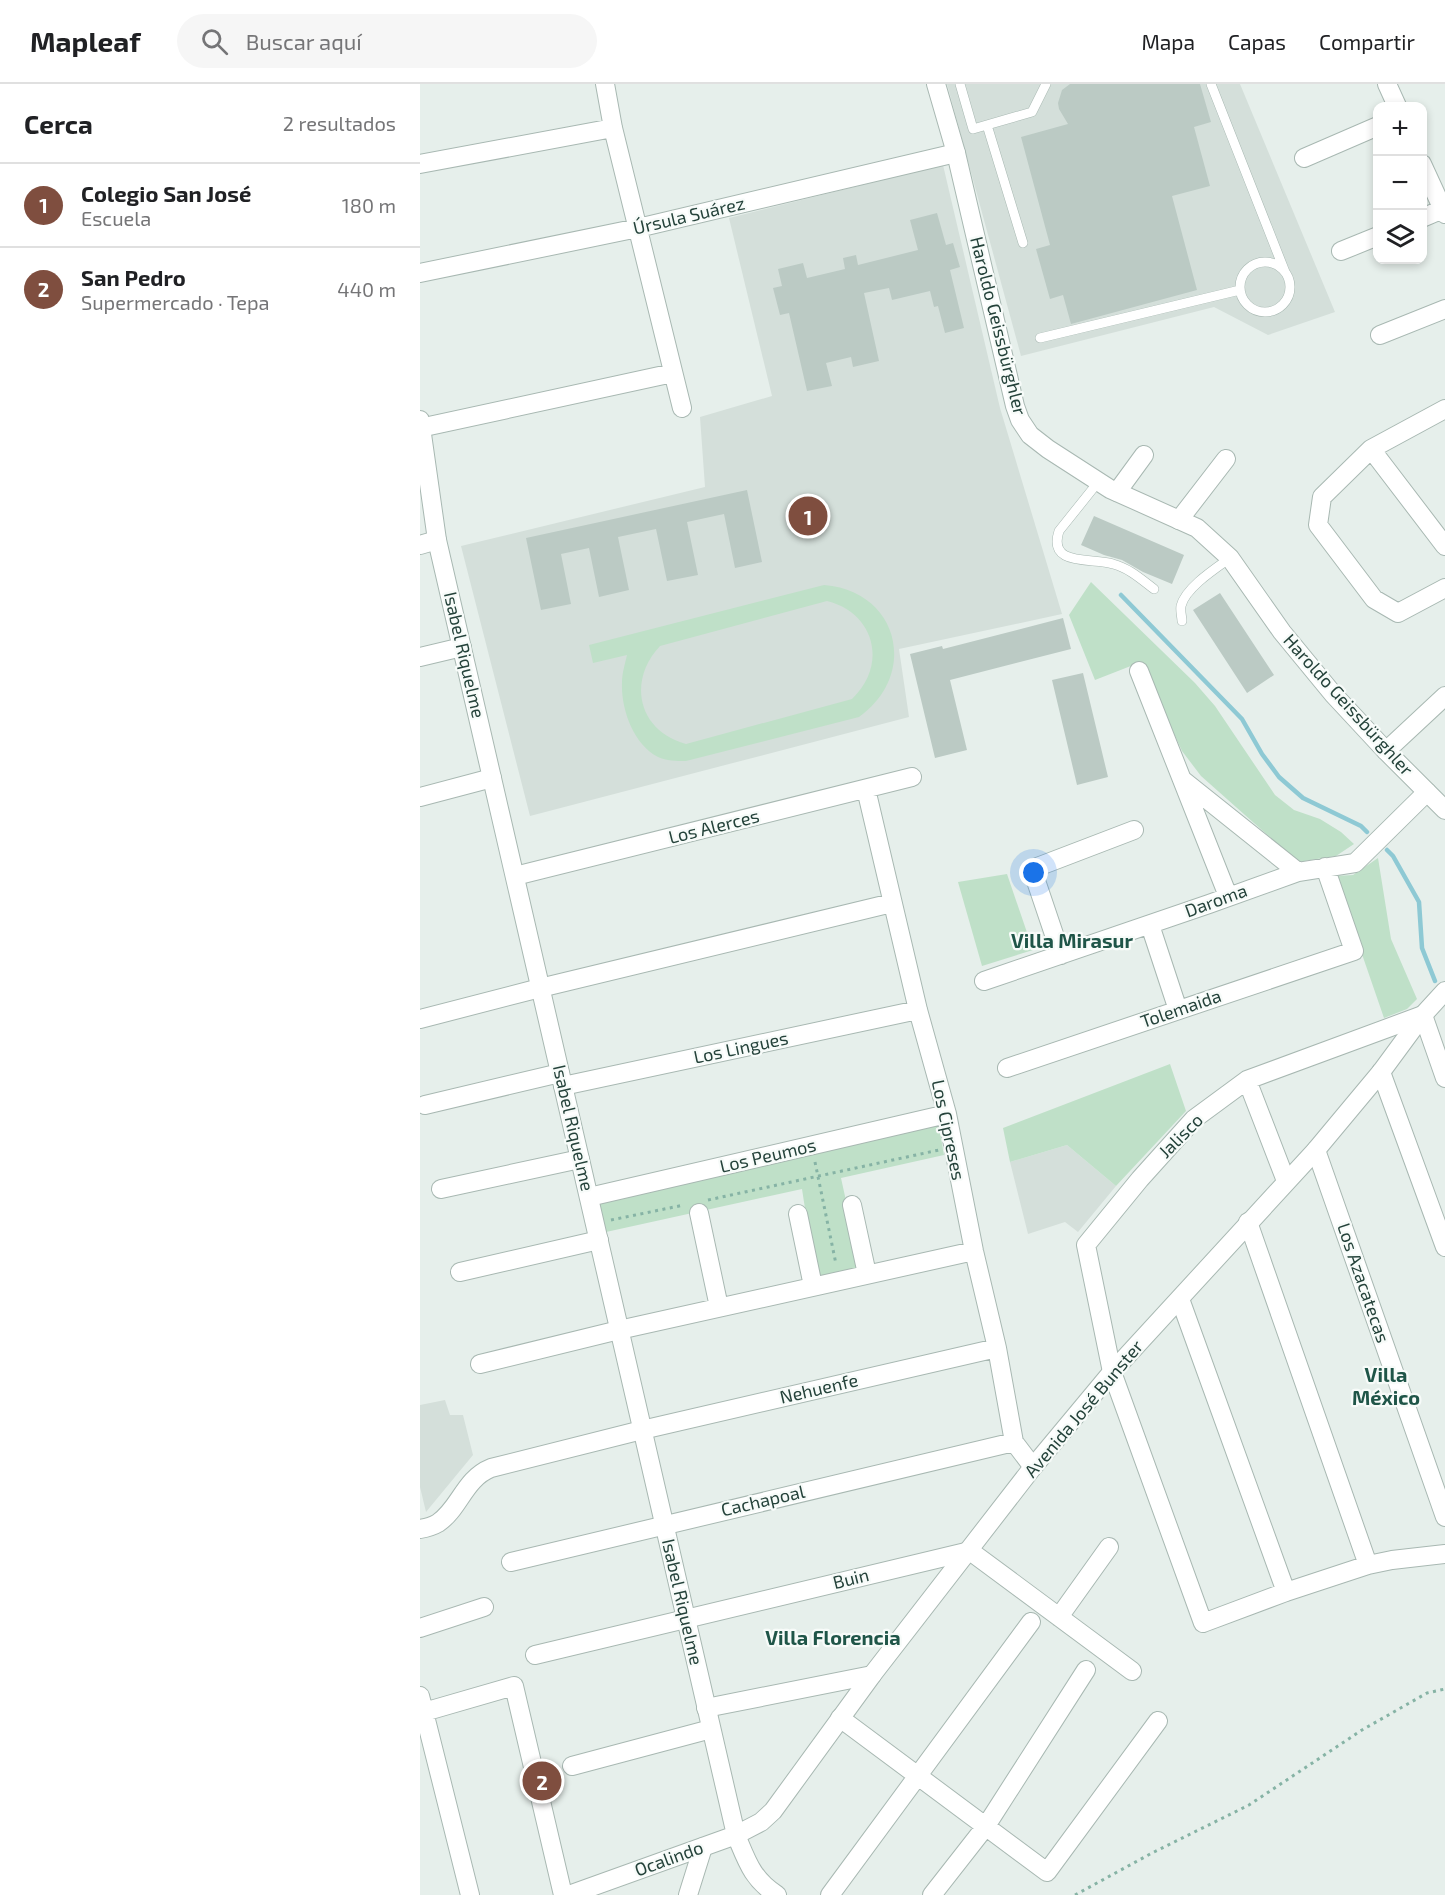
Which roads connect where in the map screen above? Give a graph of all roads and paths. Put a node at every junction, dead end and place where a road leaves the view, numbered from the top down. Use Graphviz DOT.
graph roads {
  1 [pos="605,84"];
  2 [pos="936,84"];
  3 [pos="960,84"];
  4 [pos="1046,84"];
  5 [pos="1211,84"];
  6 [pos="1387,84"];
  7 [pos="1395,102"];
  8 [pos="987,125"];
  9 [pos="613,128"];
  10 [pos="1373,128"];
  11 [pos="956,153"];
  12 [pos="1304,158"];
  13 [pos="420,164"];
  14 [pos="1427,175"];
  15 [pos="1444,212"];
  16 [pos="1427,217"];
  17 [pos="638,228"];
  18 [pos="1373,238"];
  19 [pos="1023,243"];
  20 [pos="1341,251"];
  21 [pos="1285,272"];
  22 [pos="420,273"];
  23 [pos="1240,290"];
  24 [pos="1445,309"];
  25 [pos="1380,335"];
  26 [pos="1040,338"];
  27 [pos="673,374"];
  28 [pos="682,408"];
  29 [pos="1445,409"];
  30 [pos="420,425"];
  31 [pos="1371,449"];
  32 [pos="1144,455"];
  33 [pos="1226,459"];
  34 [pos="1099,481"];
  35 [pos="1117,492"];
  36 [pos="1179,520"];
  37 [pos="429,542"];
  38 [pos="1445,546"];
  39 [pos="1230,558"];
  40 [pos="1445,588"];
  41 [pos="1154,590"];
  42 [pos="1182,621"];
  43 [pos="462,647"];
  44 [pos="420,657"];
  45 [pos="1138,671"];
  46 [pos="1445,696"];
  47 [pos="1386,751"];
  48 [pos="912,777"];
  49 [pos="492,778"];
  50 [pos="1182,780"];
  51 [pos="866,789"];
  52 [pos="1427,792"];
  53 [pos="420,797"];
  54 [pos="1445,810"];
  55 [pos="1134,830"];
  56 [pos="1325,867"];
  57 [pos="1298,872"];
  58 [pos="515,876"];
  59 [pos="1228,896"];
  60 [pos="892,903"];
  61 [pos="1150,925"];
  62 [pos="1061,954"];
  63 [pos="984,981"];
  64 [pos="540,988"];
  65 [pos="1445,992"];
  66 [pos="918,1010"];
  67 [pos="1178,1011"];
  68 [pos="1423,1015"];
  69 [pos="420,1019"];
  70 [pos="1007,1068"];
  71 [pos="1381,1072"];
  72 [pos="1445,1078"];
  73 [pos="562,1079"];
  74 [pos="1247,1080"];
  75 [pos="425,1105"];
  76 [pos="947,1114"];
  77 [pos="812,1145"];
  78 [pos="952,1147"];
  79 [pos="1316,1150"];
  80 [pos="580,1159"];
  81 [pos="819,1177"];
  82 [pos="1286,1181"];
  83 [pos="441,1189"];
  84 [pos="589,1197"];
  85 [pos="697,1206"];
  86 [pos="852,1206"];
  87 [pos="798,1214"];
  88 [pos="1248,1222"];
  89 [pos="597,1232"];
  90 [pos="1445,1247"];
  91 [pos="974,1251"];
  92 [pos="460,1272"];
  93 [pos="867,1275"];
  94 [pos="840,1280"];
  95 [pos="813,1286"];
  96 [pos="1180,1299"];
  97 [pos="719,1307"];
  98 [pos="619,1330"];
  99 [pos="997,1347"];
  100 [pos="480,1364"];
  101 [pos="1112,1372"];
  102 [pos="642,1430"];
  103 [pos="1014,1442"];
  104 [pos="1033,1467"];
  105 [pos="1445,1517"];
  106 [pos="664,1525"];
  107 [pos="420,1529"];
  108 [pos="1109,1547"];
  109 [pos="970,1551"];
  110 [pos="1445,1554"];
  111 [pos="512,1562"];
  112 [pos="1368,1565"];
  113 [pos="1286,1592"];
  114 [pos="484,1607"];
  115 [pos="1059,1617"];
  116 [pos="686,1619"];
  117 [pos="1031,1622"];
  118 [pos="420,1628"];
  119 [pos="536,1655"];
  120 [pos="1086,1670"];
  121 [pos="1132,1671"];
  122 [pos="872,1675"];
  123 [pos="1445,1689"];
  124 [pos="422,1704"];
  125 [pos="706,1708"];
  126 [pos="840,1718"];
  127 [pos="1158,1721"];
  128 [pos="711,1730"];
  129 [pos="572,1766"];
  130 [pos="917,1775"];
  131 [pos="986,1826"];
  132 [pos="736,1835"];
  133 [pos="703,1847"];
  134 [pos="470,1895"];
  135 [pos="563,1895"];
  136 [pos="570,1895"];
  137 [pos="688,1895"];
  138 [pos="777,1895"];
  139 [pos="830,1895"];
  140 [pos="932,1895"];
  141 [pos="1075,1895"];
  1 -- 9 [label="street"];
  2 -- 11 [label="street, Haroldo Geissbürghler"];
  3 -- 8 [label="lane"];
  4 -- 8 [label="lane"];
  5 -- 21 [label="lane"];
  6 -- 7 [label="street"];
  8 -- 19 [label="lane"];
  9 -- 13 [label="street"];
  9 -- 17 [label="street"];
  10 -- 12 [label="street"];
  11 -- 17 [label="street, Úrsula Suárez"];
  11 -- 34 [label="street, Haroldo Geissbürghler"];
  14 -- 15 [label="street"];
  15 -- 16 [label="street"];
  17 -- 22 [label="street, Úrsula Suárez"];
  17 -- 27 [label="street"];
  18 -- 20 [label="street"];
  21 -- 23 [label="lane"];
  21 -- 23 [label="lane"];
  23 -- 26 [label="lane"];
  24 -- 25 [label="street"];
  27 -- 28 [label="street"];
  27 -- 30 [label="street"];
  29 -- 31 [label="street"];
  30 -- 37 [label="street, Isabel Riquelme"];
  31 -- 38 [label="street"];
  31 -- 40 [label="street"];
  32 -- 35 [label="street"];
  33 -- 36 [label="street"];
  34 -- 35 [label="street, Haroldo Geissbürghler"];
  34 -- 41 [label="lane"];
  35 -- 36 [label="street, Haroldo Geissbürghler"];
  36 -- 39 [label="street, Haroldo Geissbürghler"];
  37 -- 43 [label="street, Isabel Riquelme"];
  39 -- 42 [label="lane"];
  39 -- 47 [label="street, Haroldo Geissbürghler"];
  43 -- 44 [label="street"];
  43 -- 49 [label="street, Isabel Riquelme"];
  45 -- 50 [label="street"];
  46 -- 47 [label="street"];
  47 -- 52 [label="street, Haroldo Geissbürghler"];
  48 -- 51 [label="street, Los Alerces"];
  49 -- 53 [label="street"];
  49 -- 58 [label="street, Isabel Riquelme"];
  50 -- 57 [label="street"];
  50 -- 59 [label="street"];
  51 -- 58 [label="street, Los Alerces"];
  51 -- 60 [label="street, Los Cipreses"];
  52 -- 54 [label="street, Haroldo Geissbürghler"];
  52 -- 56 [label="street, Daroma"];
  55 -- 62 [label="street"];
  56 -- 57 [label="street, Daroma"];
  56 -- 67 [label="street, Tolemaida"];
  57 -- 59 [label="street, Daroma"];
  58 -- 64 [label="street, Isabel Riquelme"];
  59 -- 61 [label="street, Daroma"];
  60 -- 64 [label="street"];
  60 -- 66 [label="street, Los Cipreses"];
  61 -- 62 [label="street, Daroma"];
  61 -- 67 [label="street"];
  62 -- 63 [label="street, Daroma"];
  64 -- 69 [label="street"];
  64 -- 73 [label="street, Isabel Riquelme"];
  65 -- 68 [label="street, Avenida José Bunster"];
  66 -- 73 [label="street, Los Lingues"];
  66 -- 76 [label="street, Los Cipreses"];
  67 -- 70 [label="street, Tolemaida"];
  68 -- 71 [label="street, Avenida José Bunster"];
  68 -- 72 [label="street"];
  68 -- 74 [label="street, Jalisco"];
  71 -- 79 [label="street, Avenida José Bunster"];
  71 -- 90 [label="street"];
  73 -- 75 [label="street, Los Lingues"];
  73 -- 80 [label="street, Isabel Riquelme"];
  74 -- 82 [label="street"];
  74 -- 101 [label="street, Jalisco"];
  76 -- 77 [label="street, Los Peumos"];
  76 -- 78 [label="street, Los Cipreses"];
  77 -- 81 [label="path"];
  77 -- 84 [label="street, Los Peumos"];
  78 -- 81 [label="path"];
  78 -- 91 [label="street, Los Cipreses"];
  79 -- 82 [label="street, Avenida José Bunster"];
  79 -- 105 [label="street, Los Azacatecas"];
  80 -- 83 [label="street"];
  80 -- 84 [label="street, Isabel Riquelme"];
  81 -- 85 [label="path"];
  81 -- 94 [label="path"];
  82 -- 88 [label="street, Avenida José Bunster"];
  84 -- 89 [label="street, Isabel Riquelme"];
  85 -- 89 [label="path"];
  85 -- 97 [label="street"];
  86 -- 93 [label="street"];
  87 -- 95 [label="street"];
  88 -- 96 [label="street, Avenida José Bunster"];
  88 -- 112 [label="street"];
  89 -- 92 [label="street"];
  89 -- 98 [label="street, Isabel Riquelme"];
  91 -- 93 [label="street"];
  91 -- 99 [label="street, Los Cipreses"];
  93 -- 94 [label="street"];
  94 -- 95 [label="street"];
  95 -- 97 [label="street"];
  96 -- 101 [label="street, Avenida José Bunster"];
  96 -- 113 [label="street"];
  97 -- 98 [label="street"];
  98 -- 100 [label="street"];
  98 -- 102 [label="street, Isabel Riquelme"];
  99 -- 102 [label="street, Nehuenfe"];
  99 -- 103 [label="street, Los Cipreses"];
  101 -- 104 [label="street, Avenida José Bunster"];
  101 -- 113 [label="street"];
  102 -- 106 [label="street, Isabel Riquelme"];
  102 -- 107 [label="street, Nehuenfe"];
  103 -- 104 [label="street, Los Cipreses"];
  103 -- 106 [label="street, Cachapoal"];
  104 -- 109 [label="street, Avenida José Bunster"];
  106 -- 111 [label="street, Cachapoal"];
  106 -- 116 [label="street, Isabel Riquelme"];
  108 -- 115 [label="street"];
  109 -- 115 [label="street"];
  109 -- 116 [label="street, Buin"];
  109 -- 122 [label="street, Avenida José Bunster"];
  110 -- 112 [label="street"];
  112 -- 113 [label="street"];
  114 -- 118 [label="street"];
  115 -- 121 [label="street"];
  116 -- 119 [label="street, Buin"];
  116 -- 125 [label="street, Isabel Riquelme"];
  117 -- 130 [label="street"];
  120 -- 131 [label="street"];
  122 -- 125 [label="street"];
  122 -- 126 [label="street, Avenida José Bunster"];
  123 -- 141 [label="path"];
  124 -- 134 [label="street"];
  124 -- 135 [label="street"];
  125 -- 128 [label="street, Isabel Riquelme"];
  126 -- 130 [label="street"];
  126 -- 132 [label="street, Avenida José Bunster"];
  127 -- 131 [label="street"];
  128 -- 129 [label="street"];
  128 -- 132 [label="street, Isabel Riquelme"];
  130 -- 131 [label="street"];
  130 -- 139 [label="street"];
  131 -- 140 [label="street"];
  132 -- 133 [label="street, Ocalindo"];
  132 -- 138 [label="street, Isabel Riquelme"];
  133 -- 136 [label="street, Ocalindo"];
  133 -- 137 [label="street"];
}
